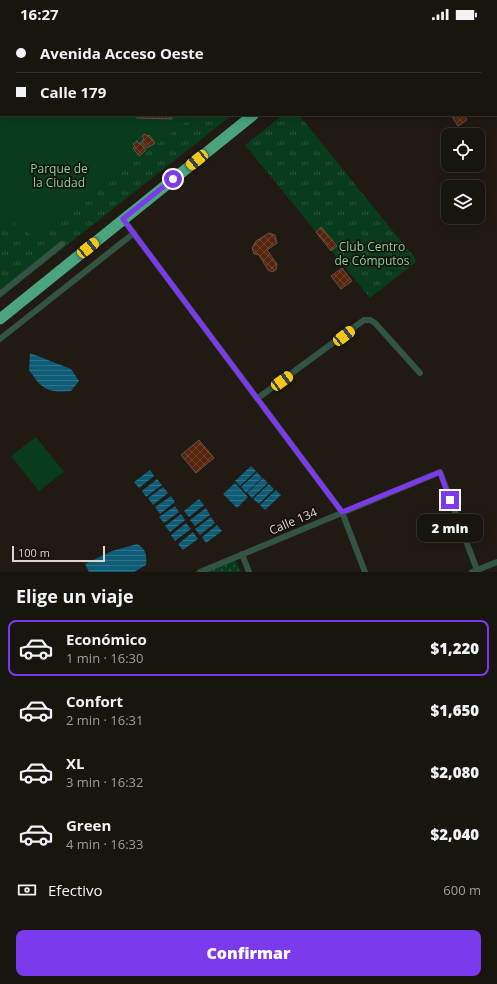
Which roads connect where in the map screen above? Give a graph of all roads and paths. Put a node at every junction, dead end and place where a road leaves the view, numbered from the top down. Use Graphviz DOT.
graph roads {
  1 [pos="252,116"];
  2 [pos="123,219"];
  3 [pos="134,233"];
  4 [pos="62,244"];
  5 [pos="0,294"];
  6 [pos="0,319"];
  7 [pos="0,339"];
  8 [pos="420,373"];
  9 [pos="258,398"];
  10 [pos="342,512"];
  11 [pos="242,554"];
  12 [pos="497,562"];
  13 [pos="474,571"];
  14 [pos="200,572"];
  15 [pos="249,572"];
  16 [pos="365,572"];
  1 -- 2 [label="highway"];
  2 -- 3 [label="street"];
  2 -- 6 [label="highway"];
  3 -- 7 [label="street"];
  3 -- 9 [label="street"];
  4 -- 5 [label="street"];
  8 -- 9 [label="street"];
  9 -- 10 [label="street"];
  10 -- 11 [label="street, Calle 134"];
  10 -- 13 [label="street, Calle 134"];
  10 -- 16 [label="street"];
  11 -- 14 [label="street, Calle 134"];
  11 -- 15 [label="street"];
  12 -- 13 [label="street"];
}
